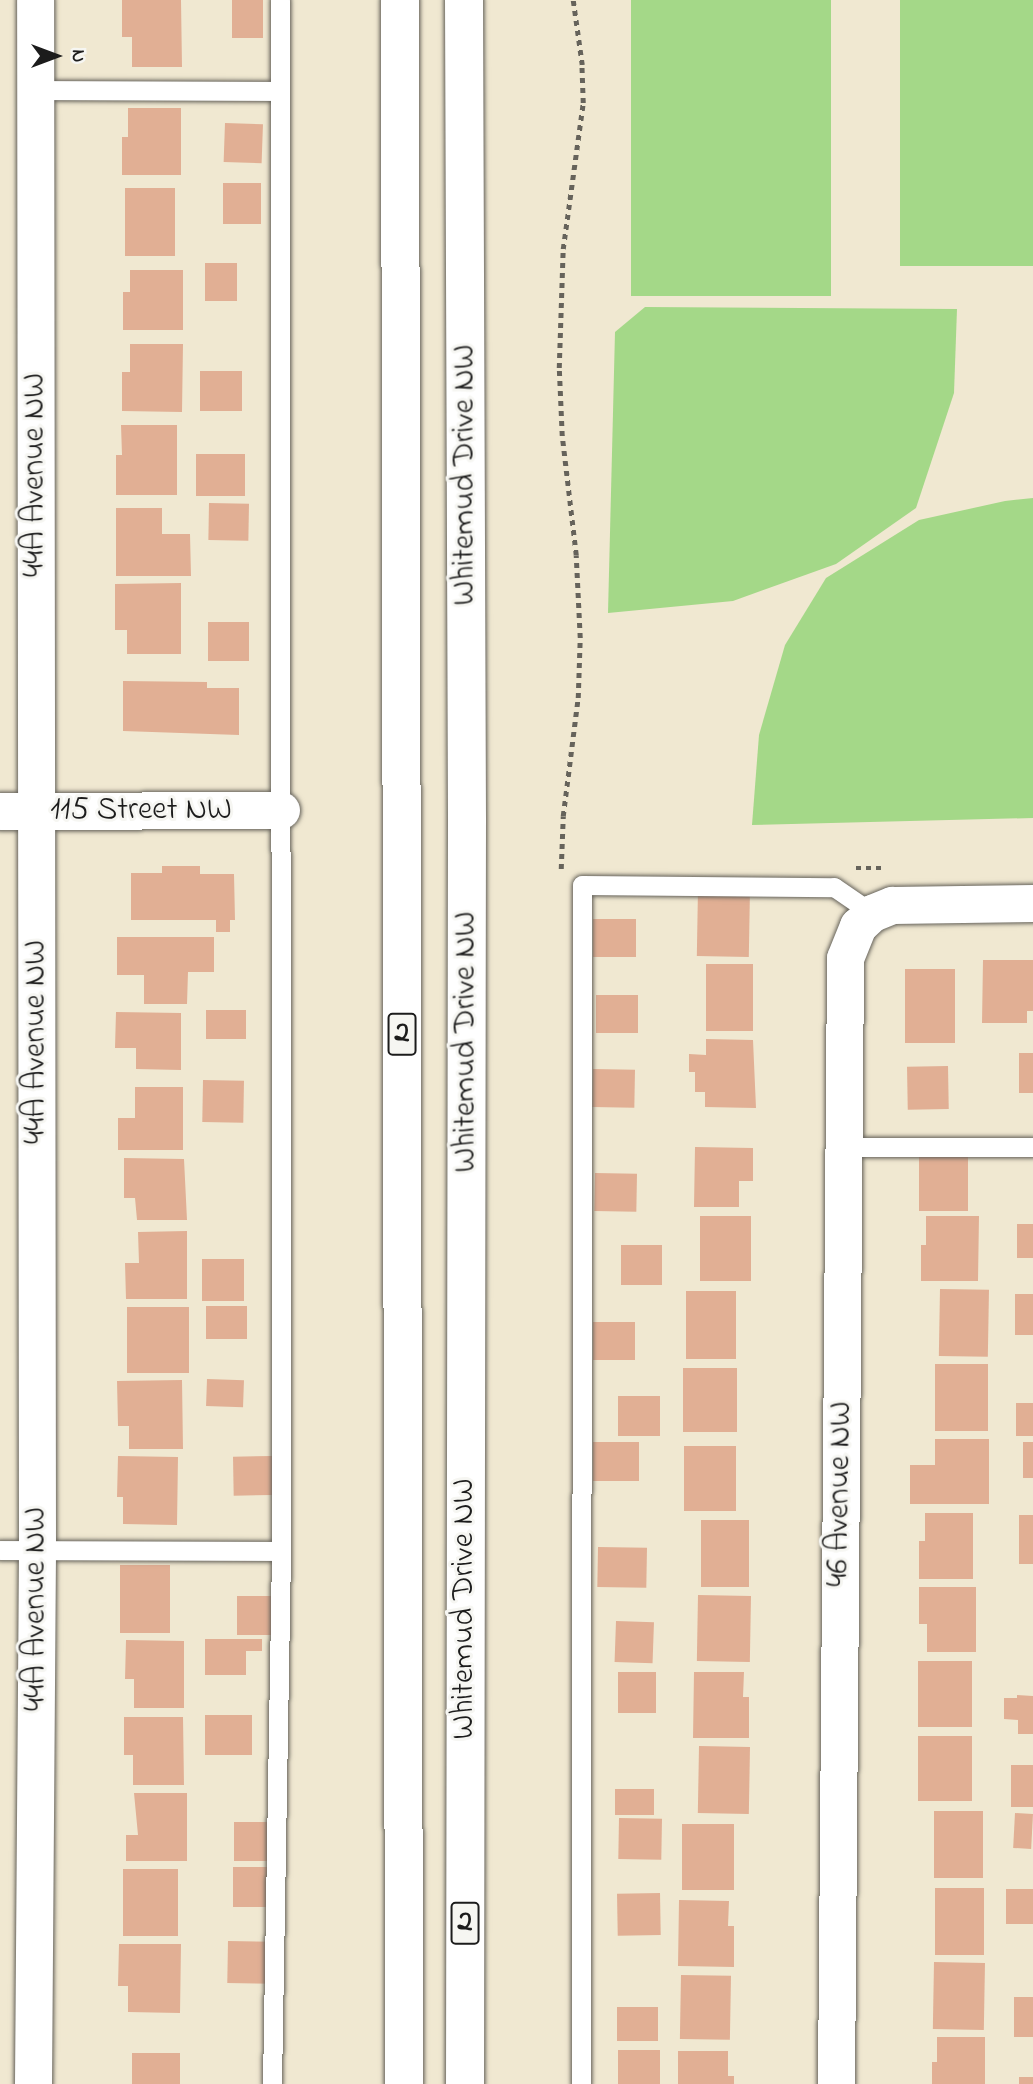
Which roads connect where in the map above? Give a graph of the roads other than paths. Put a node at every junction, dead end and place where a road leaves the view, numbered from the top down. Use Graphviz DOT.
graph roads {
  1 [pos="35,0"];
  2 [pos="280,0"];
  3 [pos="400,0"];
  4 [pos="464,0"];
  5 [pos="35,90"];
  6 [pos="280,91"];
  7 [pos="281,810"];
  8 [pos="0,811"];
  9 [pos="37,811"];
  10 [pos="1033,903"];
  11 [pos="872,913"];
  12 [pos="845,1147"];
  13 [pos="1033,1147"];
  14 [pos="0,1550"];
  15 [pos="37,1550"];
  16 [pos="281,1551"];
  17 [pos="33,2084"];
  18 [pos="272,2084"];
  19 [pos="404,2084"];
  20 [pos="465,2084"];
  21 [pos="582,2084"];
  22 [pos="836,2084"];
  1 -- 5 [label="street, 44A Avenue NW"];
  2 -- 6 [label="lane"];
  3 -- 19 [label="highway, Whitemud Drive NW / 2"];
  4 -- 20 [label="highway, Whitemud Drive NW / 2"];
  5 -- 6 [label="lane"];
  5 -- 9 [label="street, 44A Avenue NW"];
  6 -- 7 [label="lane"];
  7 -- 9 [label="street, 115 Street NW"];
  7 -- 16 [label="lane"];
  8 -- 9 [label="street, 115 Street NW"];
  9 -- 15 [label="street, 44A Avenue NW"];
  10 -- 11 [label="street"];
  11 -- 12 [label="street, 46 Avenue NW"];
  11 -- 21 [label="lane"];
  12 -- 13 [label="lane"];
  12 -- 22 [label="street, 46 Avenue NW"];
  14 -- 15 [label="lane"];
  15 -- 16 [label="lane"];
  15 -- 17 [label="street, 44A Avenue NW"];
  16 -- 18 [label="lane"];
}
